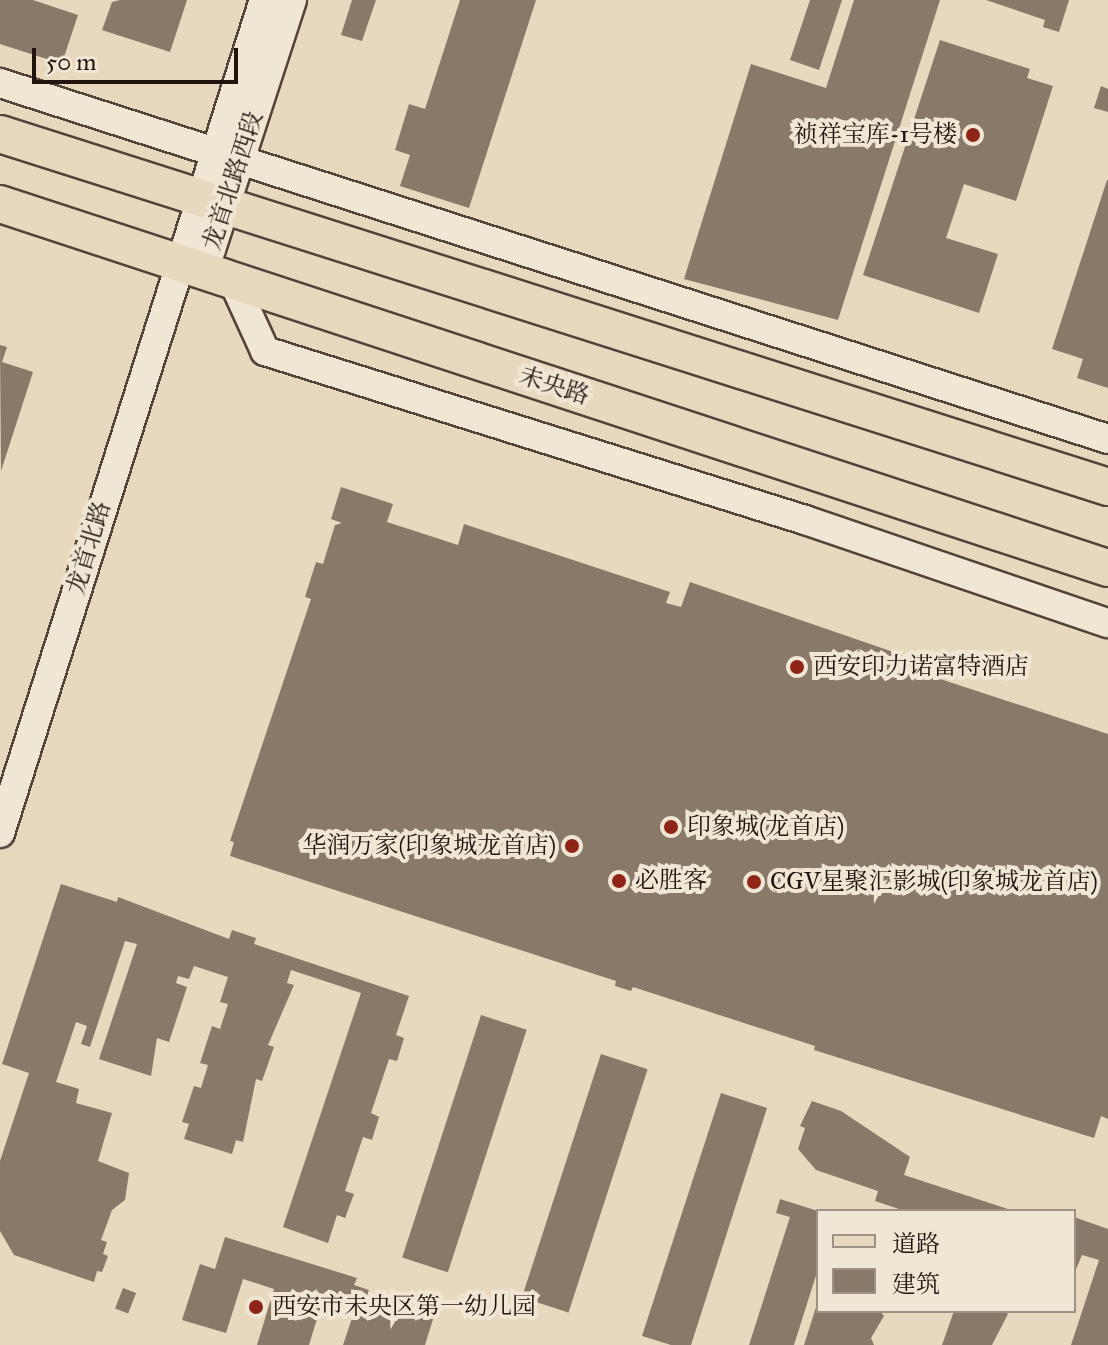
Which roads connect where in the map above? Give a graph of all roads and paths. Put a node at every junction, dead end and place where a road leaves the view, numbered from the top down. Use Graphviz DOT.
graph roads {
  1 [pos="264,0"];
  2 [pos="292,0"];
  3 [pos="0,83"];
  4 [pos="0,134"];
  5 [pos="228,156"];
  6 [pos="0,204"];
  7 [pos="212,204"];
  8 [pos="205,271"];
  9 [pos="1108,439"];
  10 [pos="1108,487"];
  11 [pos="1108,568"];
  12 [pos="1108,623"];
  13 [pos="0,833"];
  1 -- 5 [label="street, 龙首北路西段"];
  2 -- 5 [label="street, 龙首北路西段"];
  3 -- 5 [label="street"];
  4 -- 7 [label="main road"];
  5 -- 7 [label="street, 龙首北路西段"];
  5 -- 9 [label="street"];
  6 -- 8 [label="main road, 未央路"];
  7 -- 8 [label="street, 龙首北路西段"];
  7 -- 10 [label="main road"];
  8 -- 11 [label="main road, 未央路"];
  8 -- 12 [label="street"];
  8 -- 13 [label="street, 龙首北路"];
}
